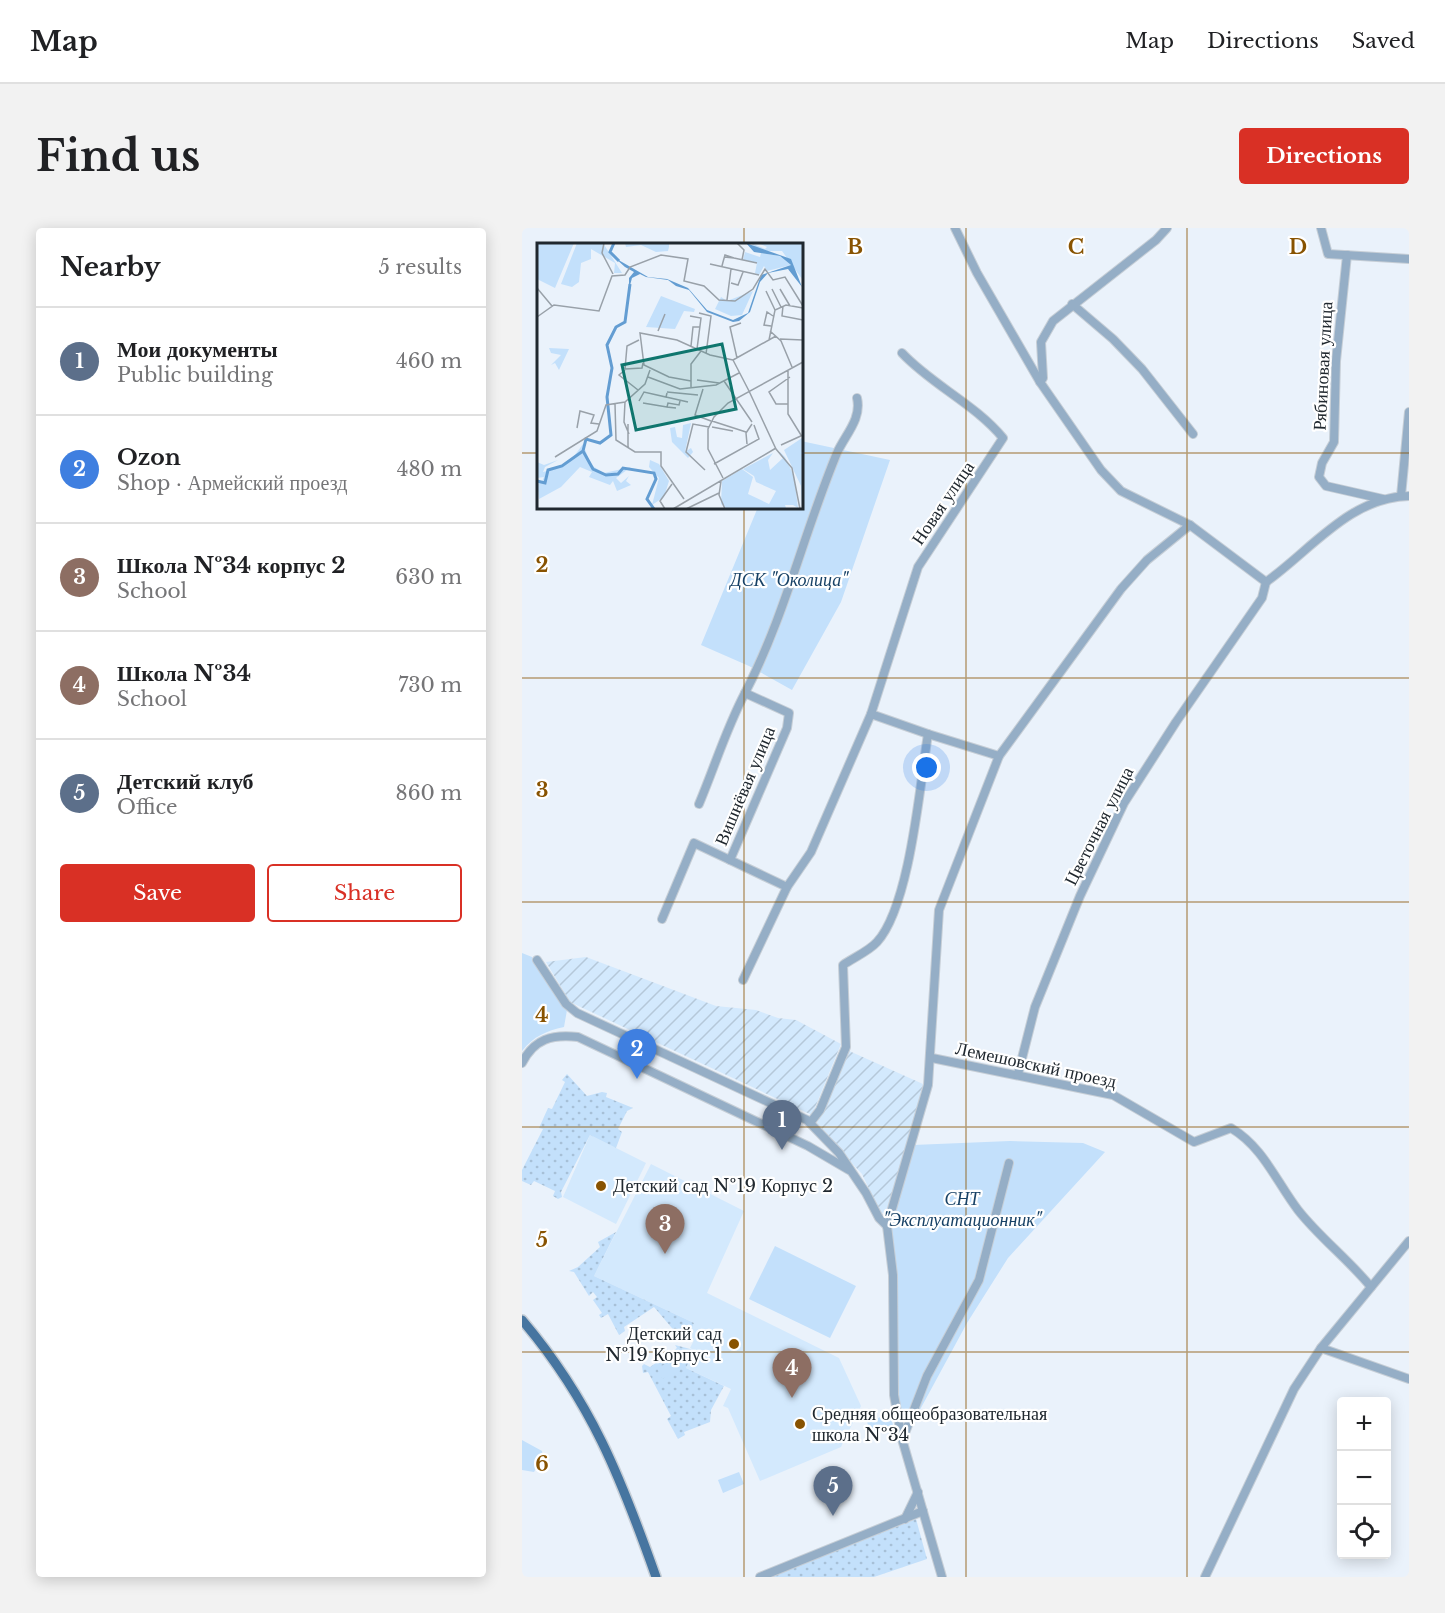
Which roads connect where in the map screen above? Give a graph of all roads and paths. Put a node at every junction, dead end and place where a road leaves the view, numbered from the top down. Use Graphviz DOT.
graph roads {
  1 [pos="955,228"];
  2 [pos="1167,228"];
  3 [pos="1321,228"];
  4 [pos="1347,255"];
  5 [pos="1409,258"];
  6 [pos="1072,304"];
  7 [pos="902,353"];
  8 [pos="1040,382"];
  9 [pos="857,398"];
  10 [pos="1409,412"];
  11 [pos="1193,434"];
  12 [pos="1405,496"];
  13 [pos="1383,500"];
  14 [pos="1190,525"];
  15 [pos="1266,582"];
  16 [pos="746,693"];
  17 [pos="871,714"];
  18 [pos="928,734"];
  19 [pos="999,756"];
  20 [pos="699,804"];
  21 [pos="730,860"];
  22 [pos="787,887"];
  23 [pos="662,919"];
  24 [pos="537,960"];
  25 [pos="743,980"];
  26 [pos="932,1058"];
  27 [pos="522,1063"];
  28 [pos="1018,1074"];
  29 [pos="810,1123"];
  30 [pos="1009,1163"];
  31 [pos="852,1172"];
  32 [pos="887,1226"];
  33 [pos="1409,1241"];
  34 [pos="1371,1287"];
  35 [pos="522,1320"];
  36 [pos="1321,1348"];
  37 [pos="1409,1379"];
  38 [pos="902,1439"];
  39 [pos="918,1492"];
  40 [pos="923,1511"];
  41 [pos="905,1519"];
  42 [pos="656,1577"];
  43 [pos="760,1577"];
  44 [pos="942,1577"];
  45 [pos="1205,1577"];
  1 -- 8 [label="street"];
  2 -- 6 [label="street"];
  3 -- 4 [label="street"];
  4 -- 5 [label="street"];
  4 -- 13 [label="street, Рябиновая улица"];
  6 -- 8 [label="street"];
  6 -- 11 [label="street"];
  7 -- 17 [label="street, Новая улица"];
  8 -- 14 [label="street"];
  9 -- 16 [label="street"];
  10 -- 12 [label="street"];
  12 -- 13 [label="street"];
  13 -- 15 [label="street"];
  14 -- 15 [label="street"];
  14 -- 19 [label="street"];
  15 -- 28 [label="street, Цветочная улица"];
  16 -- 20 [label="street, Вишнёвая улица"];
  16 -- 21 [label="street, Вишнёвая улица"];
  17 -- 18 [label="street"];
  17 -- 22 [label="street, Новая улица"];
  18 -- 19 [label="street"];
  18 -- 29 [label="street"];
  19 -- 26 [label="street"];
  21 -- 22 [label="street, Вишнёвая улица"];
  21 -- 23 [label="street, Вишнёвая улица"];
  22 -- 25 [label="street, Новая улица"];
  24 -- 29 [label="street"];
  26 -- 28 [label="street, Лемешовский проезд"];
  26 -- 32 [label="street"];
  27 -- 31 [label="street"];
  28 -- 34 [label="street, Лемешовский проезд"];
  29 -- 31 [label="street"];
  30 -- 38 [label="street"];
  31 -- 32 [label="street"];
  32 -- 38 [label="street"];
  33 -- 34 [label="street"];
  34 -- 36 [label="street"];
  35 -- 42 [label="main road"];
  36 -- 37 [label="street"];
  36 -- 45 [label="street"];
  38 -- 39 [label="street"];
  39 -- 40 [label="street"];
  39 -- 41 [label="street"];
  40 -- 41 [label="street"];
  40 -- 44 [label="street"];
  41 -- 43 [label="street"];
}
